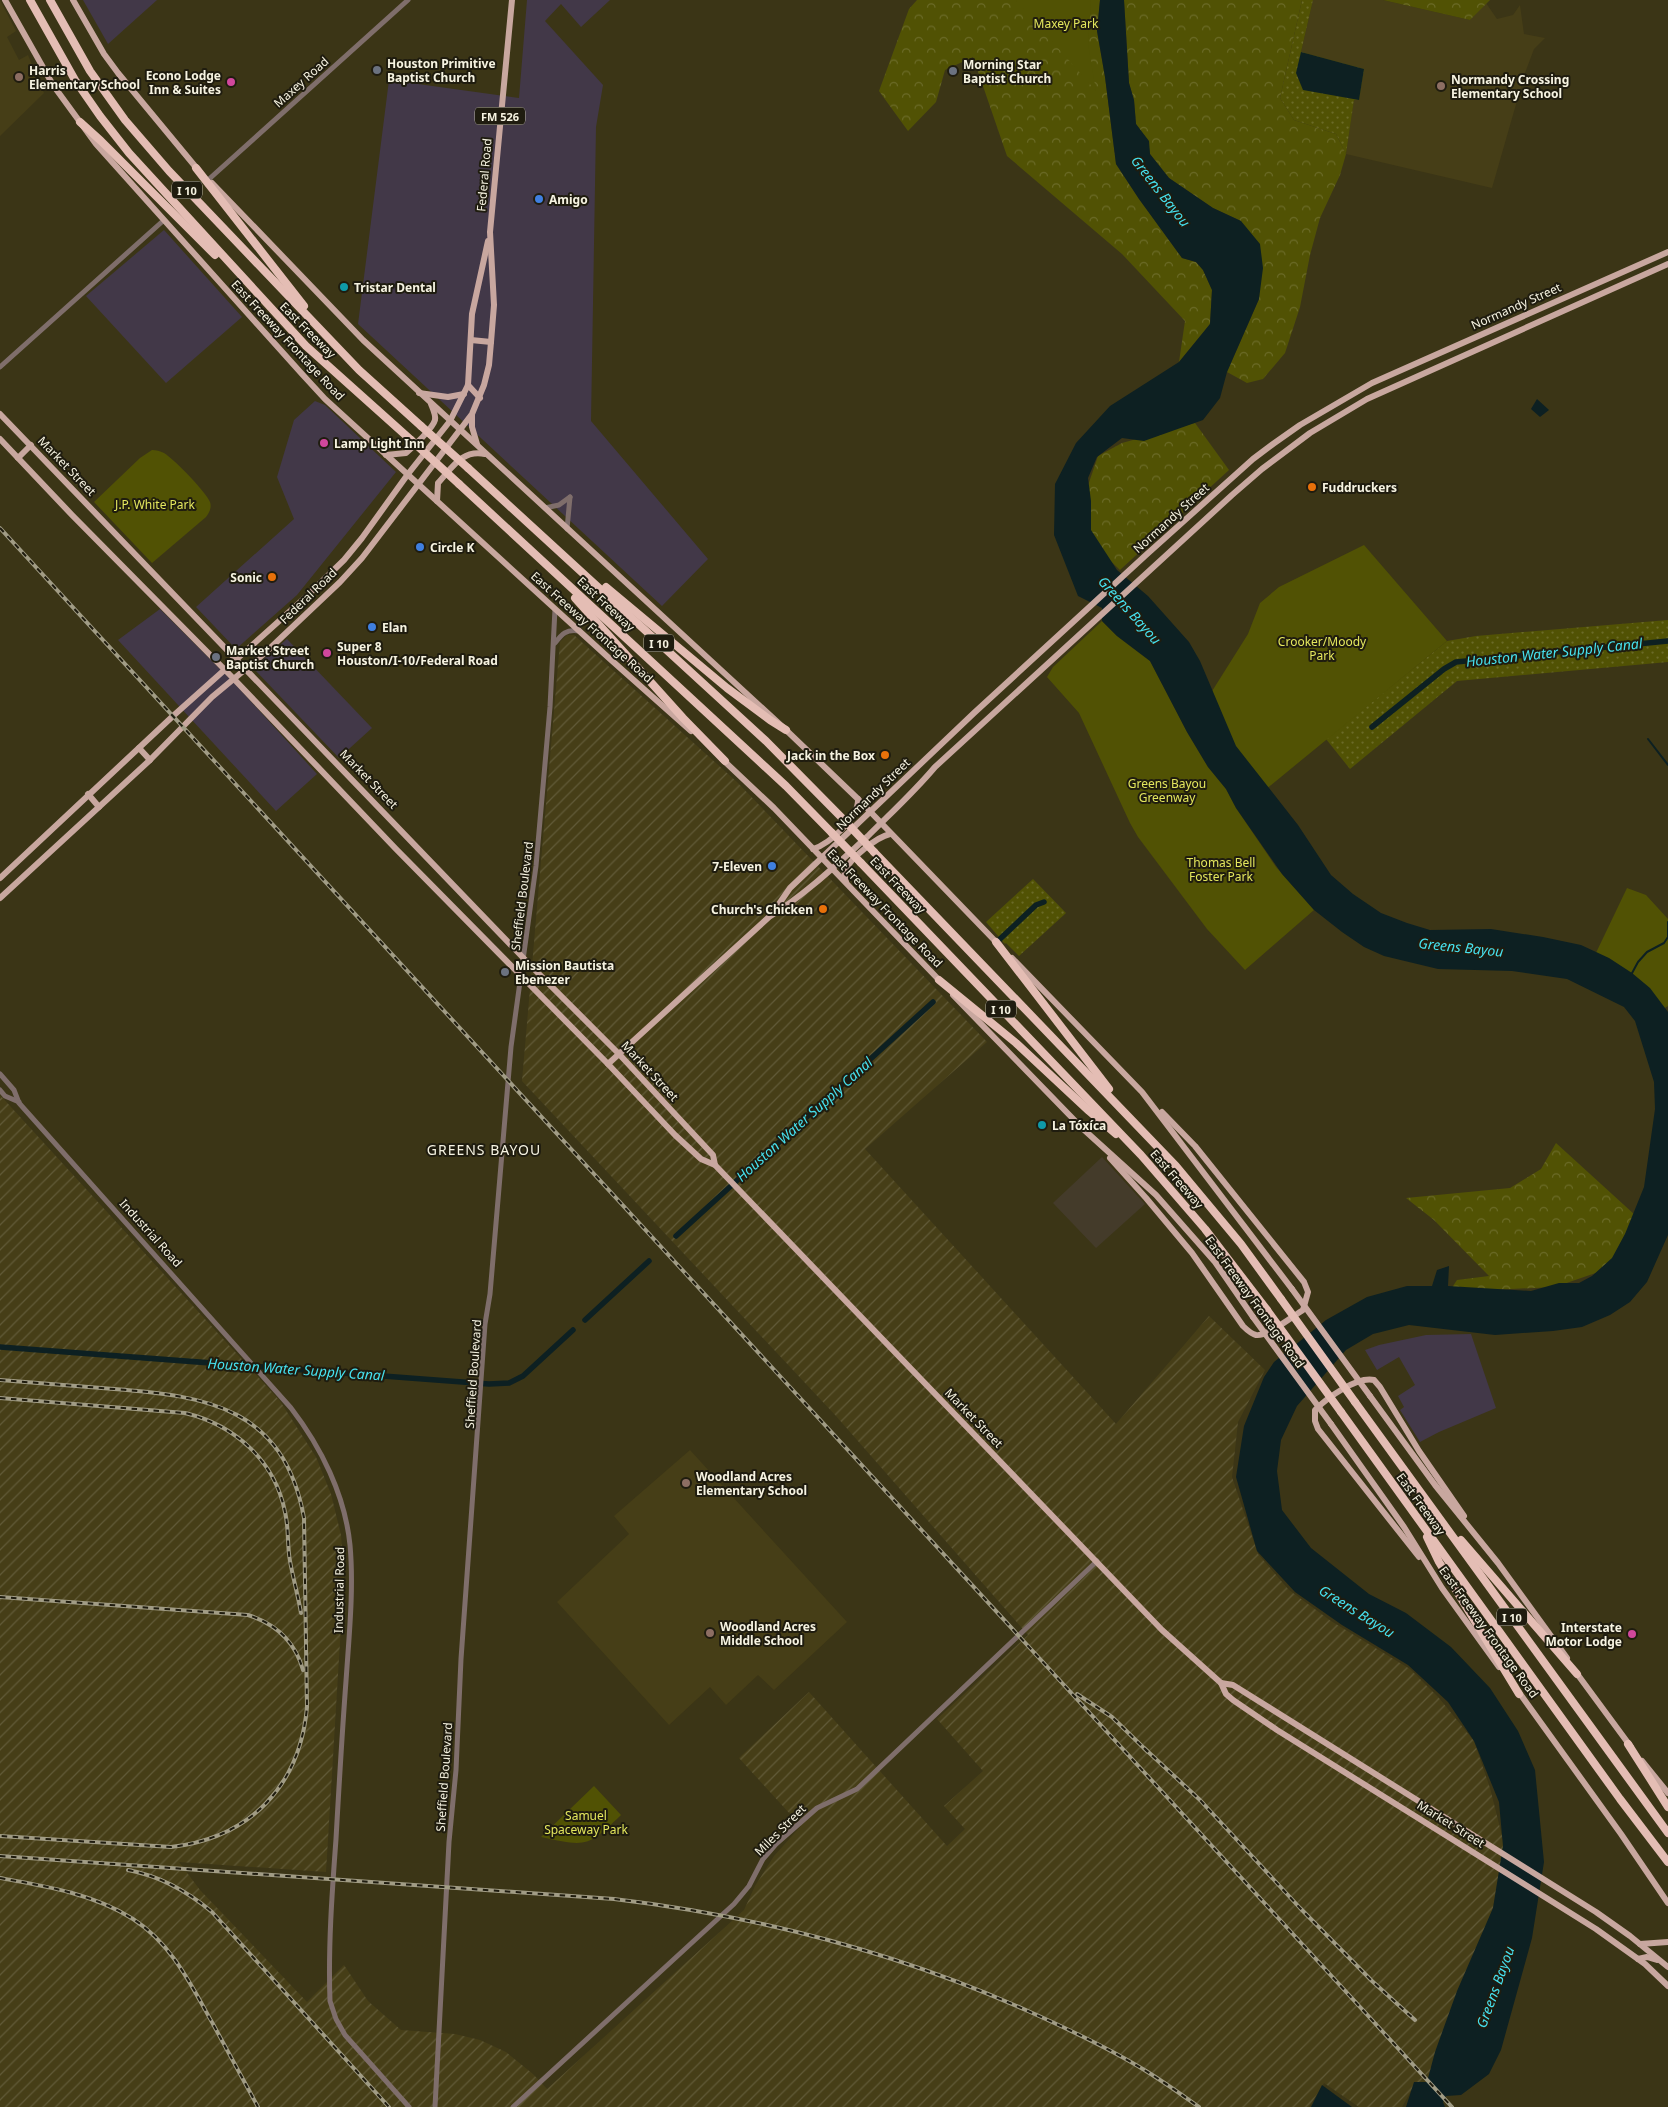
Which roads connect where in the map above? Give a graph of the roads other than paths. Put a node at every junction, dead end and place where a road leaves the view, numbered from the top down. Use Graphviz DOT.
graph roads {
  1 [pos="5,0"];
  2 [pos="30,0"];
  3 [pos="50,0"];
  4 [pos="73,0"];
  5 [pos="408,0"];
  6 [pos="512,0"];
  7 [pos="80,122"];
  8 [pos="196,168"];
  9 [pos="208,180"];
  10 [pos="164,220"];
  11 [pos="490,232"];
  12 [pos="1668,252"];
  13 [pos="1668,264"];
  14 [pos="243,279"];
  15 [pos="479,282"];
  16 [pos="493,284"];
  17 [pos="1548,305"];
  18 [pos="1552,316"];
  19 [pos="1473,338"];
  20 [pos="471,340"];
  21 [pos="491,342"];
  22 [pos="1482,348"];
  23 [pos="1475,351"];
  24 [pos="350,361"];
  25 [pos="0,368"];
  26 [pos="468,385"];
  27 [pos="420,393"];
  28 [pos="464,394"];
  29 [pos="480,398"];
  30 [pos="430,402"];
  31 [pos="0,414"];
  32 [pos="472,414"];
  33 [pos="450,421"];
  34 [pos="461,431"];
  35 [pos="0,439"];
  36 [pos="31,446"];
  37 [pos="477,446"];
  38 [pos="386,454"];
  39 [pos="486,454"];
  40 [pos="18,458"];
  41 [pos="408,474"];
  42 [pos="418,483"];
  43 [pos="437,501"];
  44 [pos="545,508"];
  45 [pos="534,528"];
  46 [pos="567,529"];
  47 [pos="544,563"];
  48 [pos="555,609"];
  49 [pos="579,631"];
  50 [pos="554,644"];
  51 [pos="237,658"];
  52 [pos="225,669"];
  53 [pos="245,669"];
  54 [pos="234,678"];
  55 [pos="786,730"];
  56 [pos="138,748"];
  57 [pos="150,760"];
  58 [pos="724,761"];
  59 [pos="88,794"];
  60 [pos="858,799"];
  61 [pos="100,807"];
  62 [pos="870,813"];
  63 [pos="880,824"];
  64 [pos="890,834"];
  65 [pos="813,849"];
  66 [pos="821,858"];
  67 [pos="832,869"];
  68 [pos="0,878"];
  69 [pos="847,884"];
  70 [pos="0,898"];
  71 [pos="770,917"];
  72 [pos="996,942"];
  73 [pos="524,958"];
  74 [pos="521,976"];
  75 [pos="939,980"];
  76 [pos="619,1054"];
  77 [pos="608,1064"];
  78 [pos="0,1074"];
  79 [pos="0,1090"];
  80 [pos="1142,1092"];
  81 [pos="19,1102"];
  82 [pos="1126,1113"];
  83 [pos="1082,1128"];
  84 [pos="1141,1154"];
  85 [pos="715,1165"];
  86 [pos="1431,1506"];
  87 [pos="1419,1520"];
  88 [pos="1471,1528"];
  89 [pos="1097,1561"];
  90 [pos="1428,1567"];
  91 [pos="1577,1674"];
  92 [pos="1221,1683"];
  93 [pos="1520,1694"];
  94 [pos="1628,1744"];
  95 [pos="1394,1787"];
  96 [pos="1668,1793"];
  97 [pos="1388,1798"];
  98 [pos="1668,1807"];
  99 [pos="1668,1833"];
  100 [pos="1668,1862"];
  101 [pos="1668,1903"];
  102 [pos="1630,1936"];
  103 [pos="1668,1942"];
  104 [pos="1640,1944"];
  105 [pos="1622,1947"];
  106 [pos="1638,1959"];
  107 [pos="1660,1961"];
  108 [pos="1668,1967"];
  109 [pos="1668,1986"];
  110 [pos="409,2107"];
  111 [pos="435,2107"];
  112 [pos="513,2107"];
  1 -- 7 [label="main road, East Freeway Frontage Road"];
  2 -- 14 [label="highway, East Freeway / I 10"];
  3 -- 24 [label="highway, East Freeway / I 10"];
  4 -- 8 [label="main road"];
  5 -- 9 [label="street, Maxey Road"];
  6 -- 11 [label="main road, Federal Road / FM 526"];
  7 -- 10 [label="main road, East Freeway Frontage Road"];
  7 -- 14 [label="highway"];
  8 -- 9 [label="main road"];
  8 -- 24 [label="highway"];
  9 -- 27 [label="main road"];
  10 -- 25 [label="street"];
  10 -- 38 [label="main road, East Freeway Frontage Road"];
  11 -- 15 [label="main road, Federal Road / FM 526"];
  11 -- 16 [label="main road, Federal Road / FM 526"];
  12 -- 17 [label="main road, Normandy Street"];
  13 -- 18 [label="main road, Normandy Street"];
  14 -- 47 [label="highway, East Freeway / I 10, bridge"];
  15 -- 16 [label="main road"];
  15 -- 20 [label="main road, Federal Road / FM 526"];
  16 -- 21 [label="main road, Federal Road / FM 526"];
  17 -- 18 [label="main road"];
  17 -- 19 [label="main road, Normandy Street"];
  18 -- 22 [label="main road, Normandy Street"];
  19 -- 22 [label="main road"];
  19 -- 23 [label="main road"];
  19 -- 62 [label="main road, Normandy Street"];
  20 -- 21 [label="main road"];
  20 -- 26 [label="main road, Federal Road / FM 526"];
  21 -- 29 [label="main road, Federal Road / FM 526"];
  22 -- 23 [label="main road, Normandy Street"];
  23 -- 63 [label="main road, Normandy Street"];
  24 -- 45 [label="highway, East Freeway / I 10, bridge"];
  26 -- 28 [label="main road, Federal Road / FM 526"];
  26 -- 29 [label="main road"];
  27 -- 28 [label="main road"];
  27 -- 30 [label="main road"];
  28 -- 33 [label="main road, Federal Road / FM 526"];
  29 -- 32 [label="main road, Federal Road / FM 526"];
  30 -- 33 [label="main road"];
  30 -- 38 [label="main road"];
  31 -- 36 [label="main road, Market Street"];
  32 -- 34 [label="main road, Federal Road / FM 526"];
  32 -- 37 [label="main road"];
  33 -- 34 [label="main road"];
  33 -- 41 [label="main road, Federal Road / FM 526"];
  34 -- 37 [label="main road"];
  34 -- 42 [label="main road, Federal Road / FM 526"];
  35 -- 40 [label="main road, Market Street"];
  36 -- 40 [label="main road"];
  36 -- 51 [label="main road, Market Street"];
  37 -- 39 [label="main road"];
  38 -- 41 [label="main road, East Freeway Frontage Road"];
  39 -- 43 [label="main road"];
  39 -- 44 [label="main road"];
  40 -- 52 [label="main road, Market Street"];
  41 -- 42 [label="main road, East Freeway Frontage Road"];
  41 -- 51 [label="main road, Federal Road"];
  42 -- 43 [label="main road, East Freeway Frontage Road"];
  42 -- 53 [label="main road, Federal Road"];
  43 -- 48 [label="main road, East Freeway Frontage Road"];
  44 -- 46 [label="main road"];
  44 -- 46 [label="street"];
  45 -- 55 [label="highway"];
  45 -- 82 [label="highway, East Freeway / I 10, bridge"];
  46 -- 55 [label="main road"];
  47 -- 58 [label="highway"];
  47 -- 84 [label="highway, East Freeway / I 10, bridge"];
  48 -- 49 [label="main road, East Freeway Frontage Road"];
  48 -- 50 [label="street, Sheffield Boulevard"];
  49 -- 50 [label="street"];
  49 -- 58 [label="main road, East Freeway Frontage Road"];
  50 -- 73 [label="street, Sheffield Boulevard"];
  51 -- 52 [label="main road, Federal Road"];
  51 -- 53 [label="main road, Market Street"];
  52 -- 54 [label="main road, Market Street"];
  52 -- 56 [label="main road, Federal Road"];
  53 -- 54 [label="main road, Federal Road"];
  53 -- 73 [label="main road, Market Street"];
  54 -- 57 [label="main road, Federal Road"];
  54 -- 74 [label="main road, Market Street"];
  55 -- 60 [label="main road"];
  56 -- 57 [label="main road"];
  56 -- 59 [label="main road, Federal Road"];
  57 -- 61 [label="main road, Federal Road"];
  58 -- 65 [label="main road, East Freeway Frontage Road"];
  59 -- 61 [label="main road"];
  59 -- 68 [label="main road, Federal Road"];
  60 -- 62 [label="main road"];
  60 -- 65 [label="main road"];
  61 -- 70 [label="main road, Federal Road"];
  62 -- 63 [label="main road"];
  62 -- 66 [label="main road, Normandy Street"];
  63 -- 64 [label="main road"];
  63 -- 67 [label="main road, Normandy Street"];
  64 -- 69 [label="main road"];
  64 -- 72 [label="main road"];
  65 -- 66 [label="main road, East Freeway Frontage Road"];
  66 -- 67 [label="main road, East Freeway Frontage Road"];
  66 -- 71 [label="main road, Normandy Street"];
  67 -- 69 [label="main road, East Freeway Frontage Road"];
  67 -- 71 [label="main road, Normandy Street"];
  69 -- 75 [label="main road, East Freeway Frontage Road"];
  71 -- 76 [label="main road, Normandy Street"];
  72 -- 80 [label="main road"];
  72 -- 82 [label="highway"];
  73 -- 74 [label="street, Sheffield Boulevard"];
  73 -- 76 [label="main road, Market Street"];
  74 -- 77 [label="main road, Market Street"];
  74 -- 111 [label="street, Sheffield Boulevard"];
  75 -- 83 [label="main road, East Freeway Frontage Road"];
  75 -- 84 [label="highway"];
  76 -- 77 [label="main road, Normandy Street"];
  76 -- 85 [label="main road, Market Street"];
  77 -- 85 [label="main road, Market Street"];
  78 -- 81 [label="street, Industrial Road"];
  79 -- 81 [label="street, Industrial Road"];
  80 -- 83 [label="main road"];
  80 -- 88 [label="main road, bridge"];
  81 -- 110 [label="street, Industrial Road"];
  82 -- 86 [label="highway, East Freeway / I 10, bridge"];
  83 -- 90 [label="main road, East Freeway Frontage Road, bridge"];
  84 -- 87 [label="highway, East Freeway / I 10, bridge"];
  85 -- 89 [label="main road, Market Street"];
  86 -- 91 [label="highway"];
  86 -- 99 [label="highway, East Freeway / I 10"];
  87 -- 93 [label="highway"];
  87 -- 100 [label="highway, East Freeway / I 10"];
  88 -- 90 [label="main road"];
  88 -- 91 [label="main road"];
  89 -- 92 [label="main road, Market Street"];
  89 -- 112 [label="street, Miles Street"];
  90 -- 93 [label="main road, East Freeway Frontage Road"];
  91 -- 94 [label="main road"];
  92 -- 95 [label="main road, Market Street"];
  92 -- 97 [label="main road, Market Street"];
  93 -- 101 [label="main road, East Freeway Frontage Road"];
  94 -- 96 [label="main road"];
  94 -- 98 [label="highway"];
  95 -- 97 [label="main road"];
  95 -- 102 [label="main road, Market Street"];
  97 -- 105 [label="main road, Market Street"];
  102 -- 104 [label="main road, Market Street"];
  102 -- 105 [label="main road"];
  103 -- 104 [label="main road"];
  104 -- 107 [label="main road, Market Street"];
  105 -- 106 [label="main road, Market Street"];
  106 -- 107 [label="main road"];
  106 -- 109 [label="main road, Market Street"];
  107 -- 108 [label="main road, Market Street"];
}
